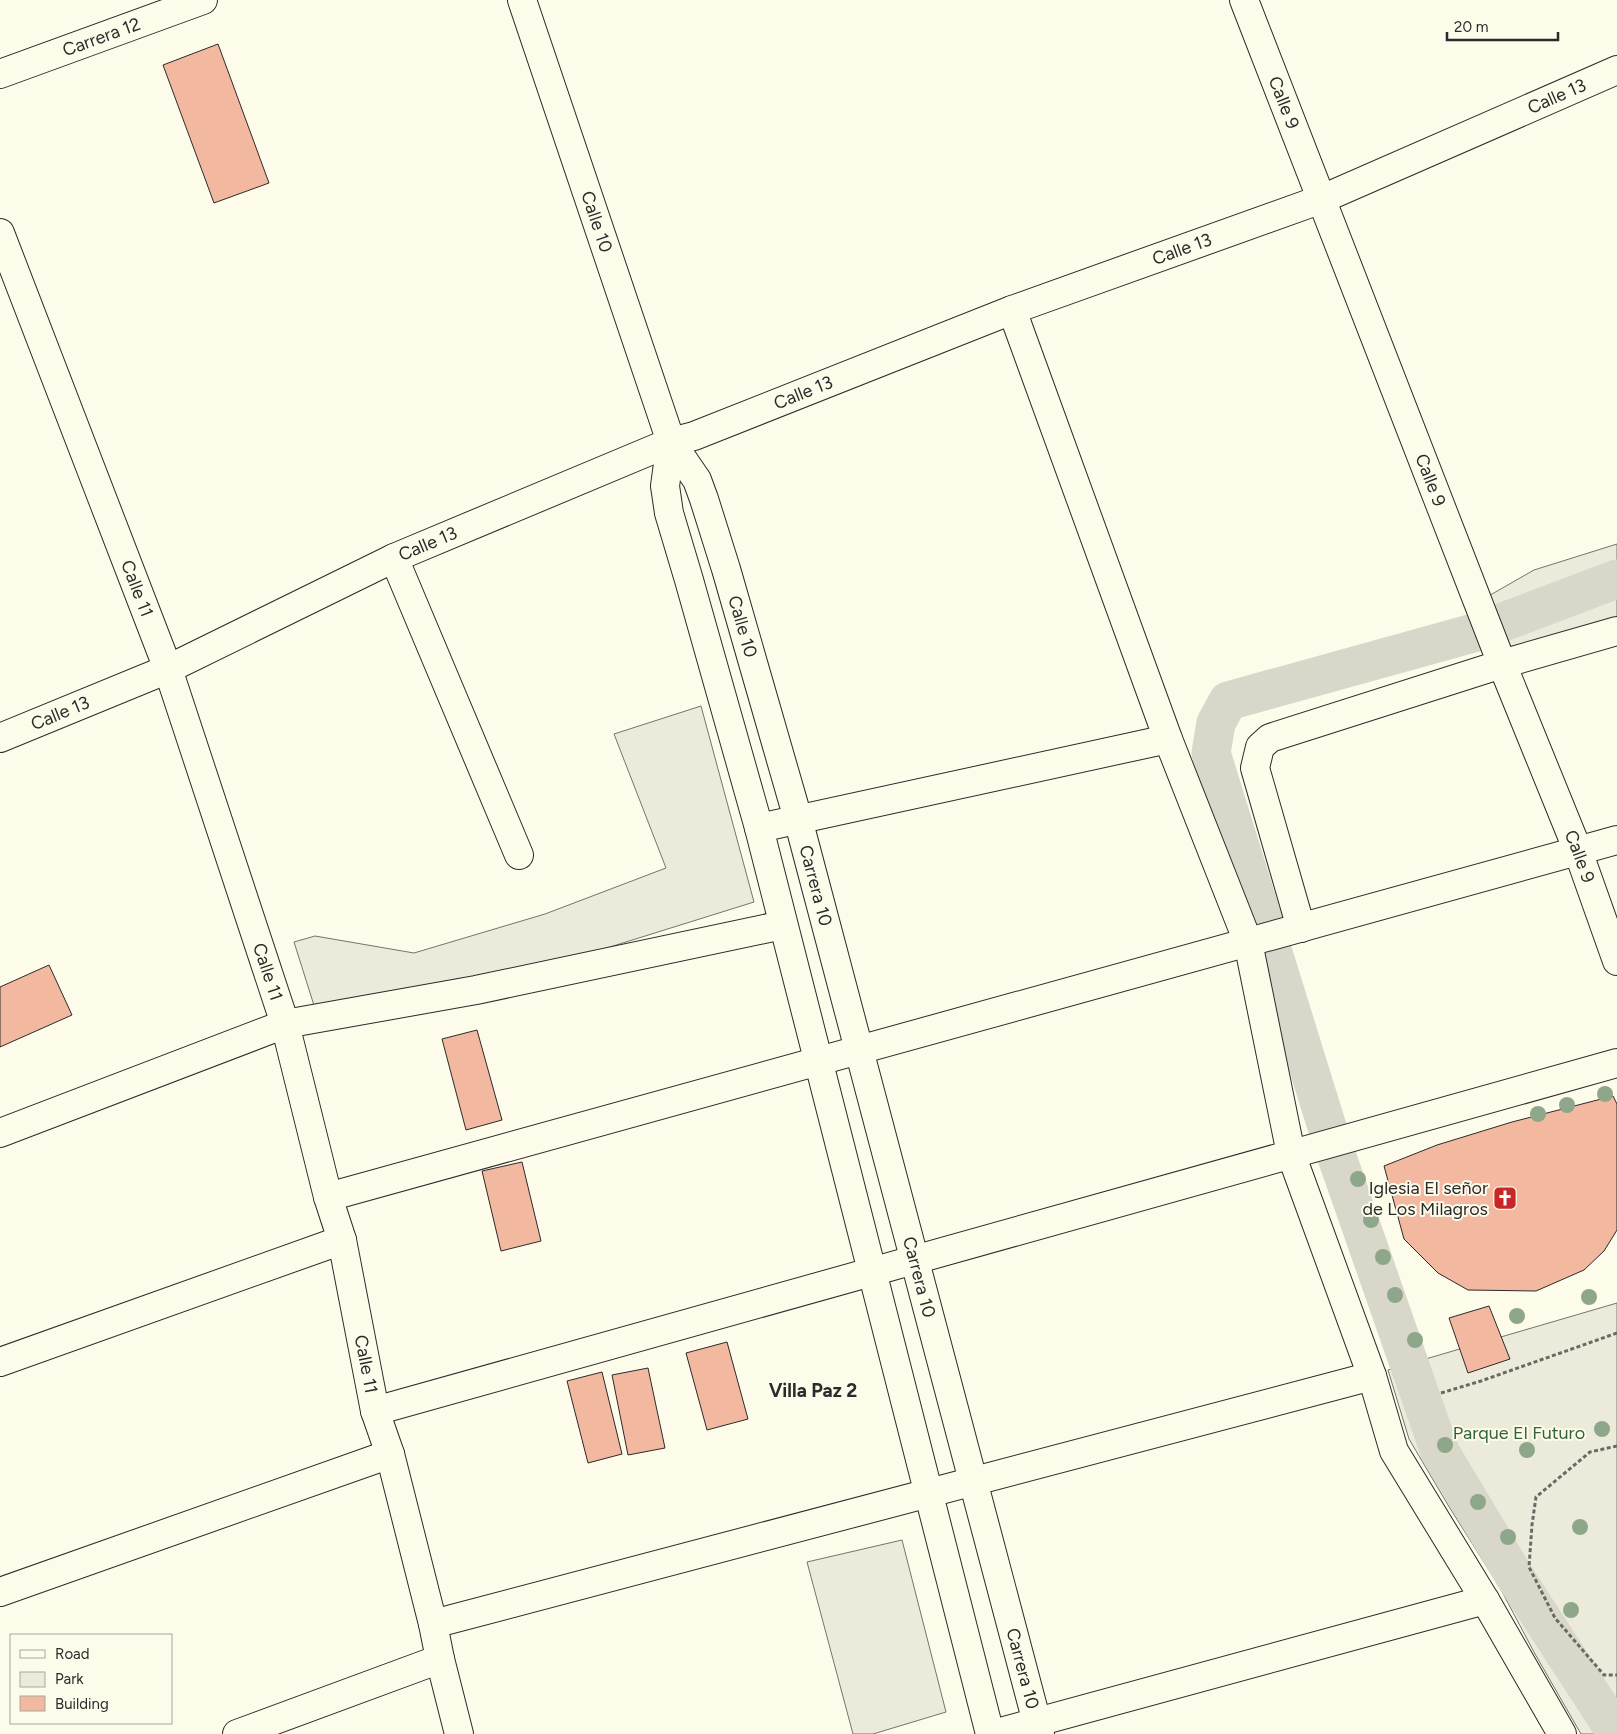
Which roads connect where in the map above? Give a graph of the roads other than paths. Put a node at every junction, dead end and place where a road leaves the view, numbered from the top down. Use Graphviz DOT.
graph roads {
  1 [pos="203,0"];
  2 [pos="522,0"];
  3 [pos="1244,0"];
  4 [pos="1617,70"];
  5 [pos="0,74"];
  6 [pos="1322,199"];
  7 [pos="0,234"];
  8 [pos="1012,310"];
  9 [pos="671,442"];
  10 [pos="394,558"];
  11 [pos="726,569"];
  12 [pos="690,580"];
  13 [pos="1617,631"];
  14 [pos="1501,660"];
  15 [pos="168,669"];
  16 [pos="0,738"];
  17 [pos="1168,739"];
  18 [pos="798,819"];
  19 [pos="758,828"];
  20 [pos="1617,840"];
  21 [pos="1578,851"];
  22 [pos="519,855"];
  23 [pos="783,925"];
  24 [pos="1301,928"];
  25 [pos="1248,942"];
  26 [pos="1617,961"];
  27 [pos="284,1024"];
  28 [pos="859,1050"];
  29 [pos="818,1062"];
  30 [pos="1617,1063"];
  31 [pos="0,1133"];
  32 [pos="1291,1154"];
  33 [pos="328,1197"];
  34 [pos="342,1240"];
  35 [pos="914,1260"];
  36 [pos="872,1272"];
  37 [pos="0,1362"];
  38 [pos="1372,1376"];
  39 [pos="374,1411"];
  40 [pos="390,1454"];
  41 [pos="973,1481"];
  42 [pos="929,1493"];
  43 [pos="0,1592"];
  44 [pos="1485,1600"];
  45 [pos="433,1624"];
  46 [pos="440,1659"];
  47 [pos="1038,1728"];
  48 [pos="237,1734"];
  49 [pos="458,1734"];
  50 [pos="992,1734"];
  51 [pos="1562,1734"];
  1 -- 5 [label="street, Carrera 12"];
  2 -- 9 [label="street, Calle 10"];
  3 -- 6 [label="street, Calle 9"];
  4 -- 6 [label="street, Calle 13"];
  6 -- 8 [label="street, Calle 13"];
  6 -- 14 [label="street, Calle 9"];
  7 -- 15 [label="street, Calle 11"];
  8 -- 9 [label="street, Calle 13"];
  8 -- 17 [label="street"];
  9 -- 10 [label="street, Calle 13"];
  9 -- 11 [label="street, Calle 10"];
  9 -- 12 [label="street, Calle 10"];
  10 -- 15 [label="street, Calle 13"];
  10 -- 22 [label="street"];
  11 -- 12 [label="street"];
  11 -- 18 [label="street, Calle 10"];
  12 -- 19 [label="street, Calle 10"];
  13 -- 14 [label="street"];
  14 -- 21 [label="street, Calle 9"];
  14 -- 24 [label="street"];
  15 -- 16 [label="street, Calle 13"];
  15 -- 27 [label="street, Calle 11"];
  17 -- 18 [label="street"];
  17 -- 25 [label="street"];
  18 -- 19 [label="street"];
  18 -- 28 [label="street, Carrera 10"];
  19 -- 23 [label="street"];
  20 -- 21 [label="street"];
  21 -- 24 [label="street"];
  21 -- 26 [label="street, Calle 9"];
  23 -- 27 [label="street"];
  23 -- 29 [label="street"];
  24 -- 25 [label="street"];
  25 -- 28 [label="street"];
  25 -- 32 [label="street"];
  27 -- 31 [label="street"];
  27 -- 33 [label="street, Calle 11"];
  28 -- 29 [label="street"];
  28 -- 35 [label="street, Carrera 10"];
  29 -- 33 [label="street"];
  29 -- 36 [label="street"];
  30 -- 32 [label="street"];
  32 -- 35 [label="street"];
  32 -- 38 [label="street"];
  33 -- 34 [label="street, Calle 11"];
  34 -- 37 [label="street"];
  34 -- 39 [label="street, Calle 11"];
  35 -- 36 [label="street"];
  35 -- 41 [label="street, Carrera 10"];
  36 -- 39 [label="street"];
  36 -- 42 [label="street"];
  38 -- 41 [label="street"];
  38 -- 44 [label="street"];
  39 -- 40 [label="street, Calle 11"];
  40 -- 43 [label="street"];
  40 -- 45 [label="street, Calle 11"];
  41 -- 42 [label="street"];
  41 -- 47 [label="street, Carrera 10"];
  42 -- 45 [label="street"];
  42 -- 50 [label="street"];
  44 -- 47 [label="street"];
  44 -- 51 [label="street"];
  45 -- 46 [label="street, Calle 11"];
  46 -- 48 [label="street"];
  46 -- 49 [label="street, Calle 11"];
  47 -- 50 [label="street"];
}
